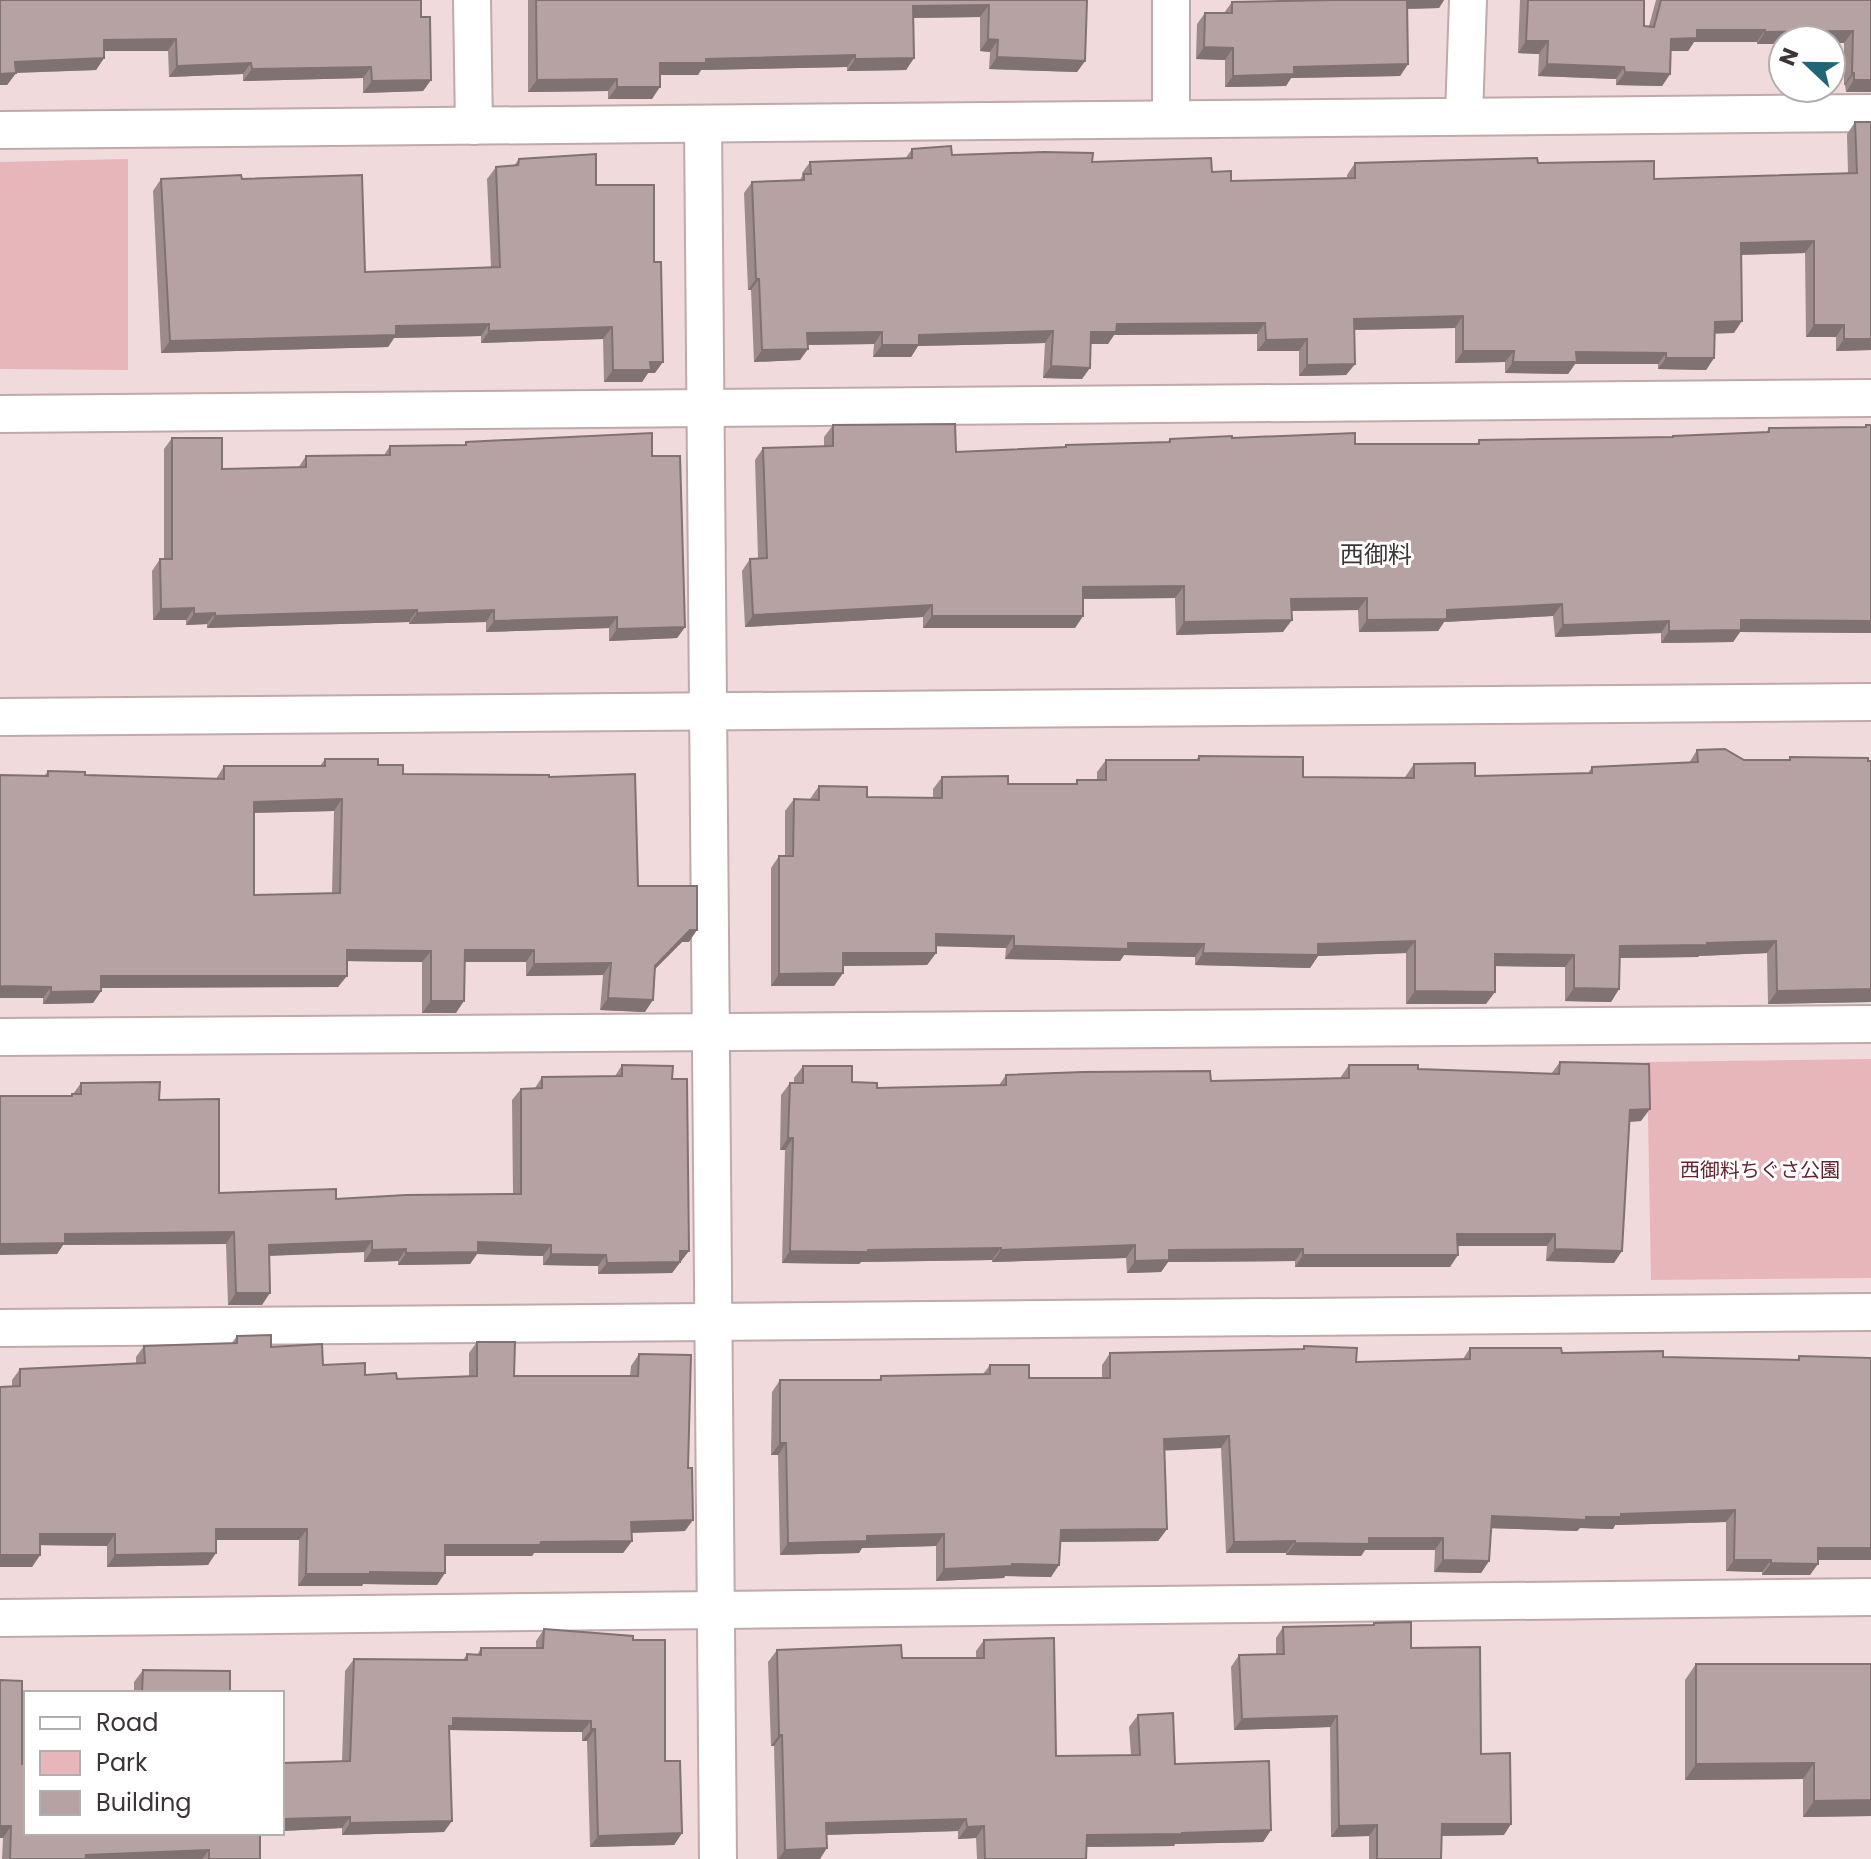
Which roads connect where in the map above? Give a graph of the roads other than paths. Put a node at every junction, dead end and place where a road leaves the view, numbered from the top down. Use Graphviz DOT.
graph roads {
  1 [pos="472,0"];
  2 [pos="1171,0"];
  3 [pos="1468,0"];
  4 [pos="1871,113"];
  5 [pos="1464,116"];
  6 [pos="1171,119"];
  7 [pos="703,124"];
  8 [pos="474,126"];
  9 [pos="0,130"];
  10 [pos="1871,398"];
  11 [pos="706,408"];
  12 [pos="0,414"];
  13 [pos="1871,702"];
  14 [pos="708,712"];
  15 [pos="0,717"];
  16 [pos="1871,1024"];
  17 [pos="711,1032"];
  18 [pos="0,1037"];
  19 [pos="1871,1312"];
  20 [pos="713,1322"];
  21 [pos="0,1328"];
  22 [pos="1871,1597"];
  23 [pos="715,1610"];
  24 [pos="0,1618"];
  25 [pos="718,1859"];
  1 -- 8 [label="street"];
  2 -- 6 [label="street"];
  3 -- 5 [label="street"];
  4 -- 5 [label="street"];
  5 -- 6 [label="street"];
  6 -- 7 [label="street"];
  7 -- 8 [label="street"];
  7 -- 11 [label="street"];
  8 -- 9 [label="street"];
  10 -- 11 [label="street"];
  11 -- 12 [label="street"];
  11 -- 14 [label="street"];
  13 -- 14 [label="street"];
  14 -- 15 [label="street"];
  14 -- 17 [label="street"];
  16 -- 17 [label="street"];
  17 -- 18 [label="street"];
  17 -- 20 [label="street"];
  19 -- 20 [label="street"];
  20 -- 21 [label="street"];
  20 -- 23 [label="street"];
  22 -- 23 [label="street"];
  23 -- 24 [label="street"];
  23 -- 25 [label="street"];
}
